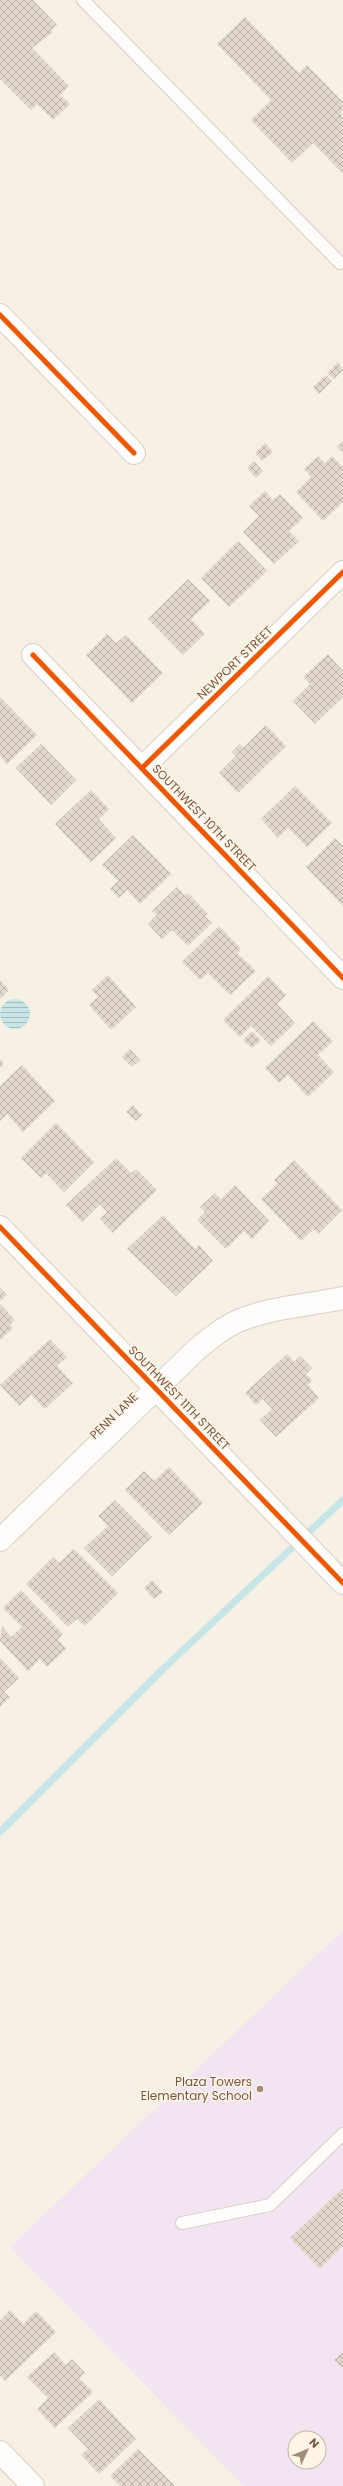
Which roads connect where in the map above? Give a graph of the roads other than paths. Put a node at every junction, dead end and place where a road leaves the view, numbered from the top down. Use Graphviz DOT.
graph roads {
  1 [pos="83,0"];
  2 [pos="340,263"];
  3 [pos="0,315"];
  4 [pos="134,453"];
  5 [pos="343,572"];
  6 [pos="33,656"];
  7 [pos="142,768"];
  8 [pos="343,978"];
  9 [pos="0,1227"];
  10 [pos="343,1298"];
  11 [pos="156,1389"];
  12 [pos="0,1540"];
  13 [pos="343,1583"];
  14 [pos="343,2134"];
  15 [pos="182,2223"];
  16 [pos="0,2452"];
  17 [pos="33,2486"];
  1 -- 2 [label="lane"];
  3 -- 4 [label="street"];
  5 -- 7 [label="street, NEWPORT STREET"];
  6 -- 7 [label="street, SOUTHWEST 10TH STREET"];
  7 -- 8 [label="street, SOUTHWEST 10TH STREET"];
  9 -- 11 [label="street, SOUTHWEST 11TH STREET"];
  10 -- 11 [label="street, PENN LANE"];
  11 -- 12 [label="street, PENN LANE"];
  11 -- 13 [label="street, SOUTHWEST 11TH STREET"];
  14 -- 15 [label="lane"];
  16 -- 17 [label="street"];
}
